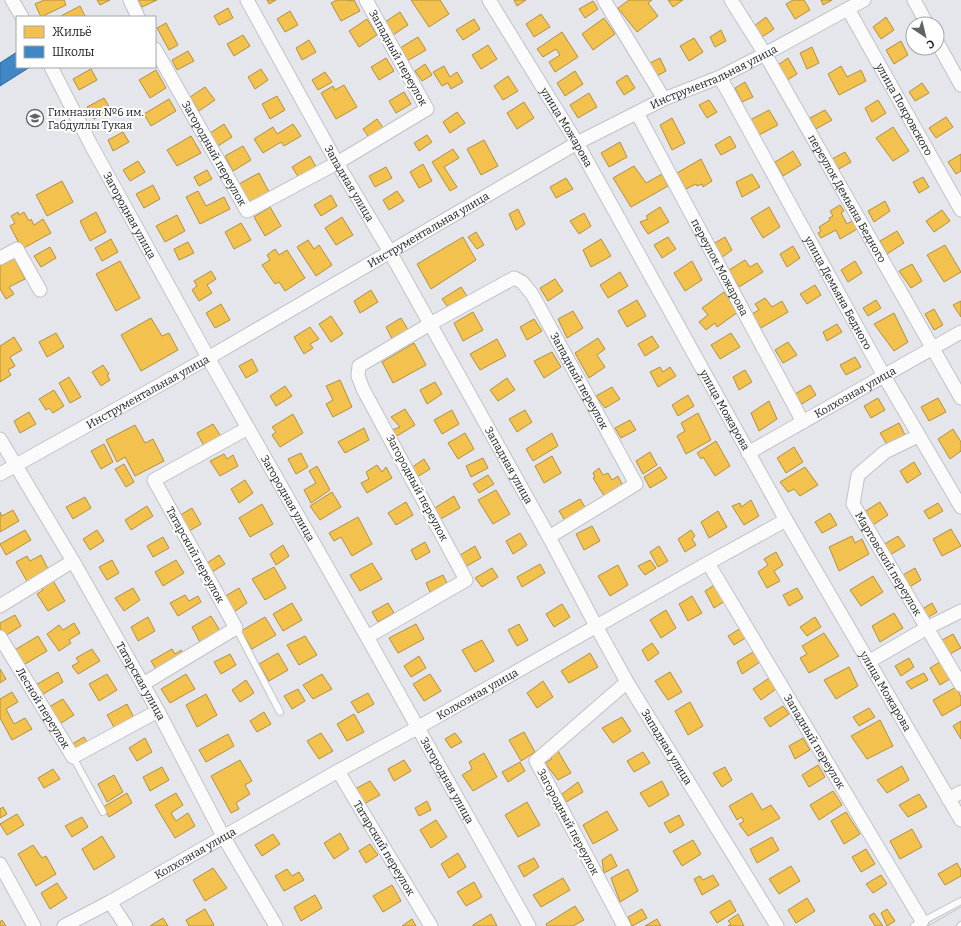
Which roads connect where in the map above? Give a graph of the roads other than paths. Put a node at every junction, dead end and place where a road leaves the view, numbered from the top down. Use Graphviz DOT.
graph roads {
  1 [pos="12,0"];
  2 [pos="130,0"];
  3 [pos="247,0"];
  4 [pos="366,0"];
  5 [pos="489,0"];
  6 [pos="604,0"];
  7 [pos="731,0"];
  8 [pos="864,0"];
  9 [pos="914,0"];
  10 [pos="848,9"];
  11 [pos="21,16"];
  12 [pos="138,16"];
  13 [pos="923,16"];
  14 [pos="156,51"];
  15 [pos="765,54"];
  16 [pos="945,56"];
  17 [pos="52,68"];
  18 [pos="720,77"];
  19 [pos="961,85"];
  20 [pos="664,100"];
  21 [pos="637,113"];
  22 [pos="577,143"];
  23 [pos="337,163"];
  24 [pos="961,210"];
  25 [pos="390,252"];
  26 [pos="0,258"];
  27 [pos="40,290"];
  28 [pos="430,324"];
  29 [pos="961,332"];
  30 [pos="933,348"];
  31 [pos="208,358"];
  32 [pos="884,376"];
  33 [pos="961,398"];
  34 [pos="803,422"];
  35 [pos="248,428"];
  36 [pos="918,436"];
  37 [pos="0,439"];
  38 [pos="748,453"];
  39 [pos="16,465"];
  40 [pos="0,474"];
  41 [pos="961,507"];
  42 [pos="786,520"];
  43 [pos="549,537"];
  44 [pos="73,561"];
  45 [pos="708,562"];
  46 [pos="0,606"];
  47 [pos="961,611"];
  48 [pos="596,626"];
  49 [pos="236,628"];
  50 [pos="927,628"];
  51 [pos="0,637"];
  52 [pos="367,637"];
  53 [pos="868,662"];
  54 [pos="627,682"];
  55 [pos="143,684"];
  56 [pos="961,685"];
  57 [pos="158,711"];
  58 [pos="280,712"];
  59 [pos="417,728"];
  60 [pos="73,757"];
  61 [pos="338,771"];
  62 [pos="961,792"];
  63 [pos="948,799"];
  64 [pos="103,812"];
  65 [pos="961,820"];
  66 [pos="222,836"];
  67 [pos="0,864"];
  68 [pos="961,901"];
  69 [pos="110,902"];
  70 [pos="918,923"];
  71 [pos="34,926"];
  72 [pos="64,926"];
  73 [pos="126,926"];
  74 [pos="276,926"];
  75 [pos="431,926"];
  76 [pos="529,926"];
  77 [pos="624,926"];
  78 [pos="777,926"];
  1 -- 11 [label="street"];
  2 -- 12 [label="street"];
  3 -- 23 [label="street, Западная улица"];
  4 -- 23 [label="street, Западный переулок"];
  5 -- 22 [label="street, улица Можарова"];
  6 -- 20 [label="street"];
  7 -- 15 [label="street, переулок Демьяна Бедного"];
  8 -- 10 [label="street, Инструментальная улица"];
  9 -- 13 [label="street"];
  10 -- 15 [label="street, Инструментальная улица"];
  10 -- 24 [label="street, улица Покровского"];
  14 -- 23 [label="street, Загородный переулок"];
  15 -- 18 [label="street, Инструментальная улица"];
  15 -- 30 [label="street, переулок Демьяна Бедного"];
  16 -- 19 [label="street"];
  17 -- 31 [label="street, Загородная улица"];
  18 -- 20 [label="street, Инструментальная улица"];
  18 -- 32 [label="street, улица Демьяна Бедного"];
  20 -- 21 [label="street, Инструментальная улица"];
  21 -- 22 [label="street, Инструментальная улица"];
  21 -- 34 [label="street, переулок Можарова"];
  22 -- 25 [label="street, Инструментальная улица"];
  22 -- 38 [label="street, улица Можарова"];
  23 -- 25 [label="street, Западная улица"];
  25 -- 28 [label="street, Западная улица"];
  25 -- 31 [label="street, Инструментальная улица"];
  26 -- 27 [label="street"];
  28 -- 43 [label="street, Западная улица"];
  28 -- 43 [label="street, Западный переулок"];
  28 -- 52 [label="street, Загородный переулок"];
  29 -- 30 [label="street, Колхозная улица"];
  30 -- 32 [label="street, Колхозная улица"];
  30 -- 33 [label="street, переулок Демьяна Бедного"];
  31 -- 35 [label="street, Загородная улица"];
  31 -- 39 [label="street, Инструментальная улица"];
  32 -- 34 [label="street, Колхозная улица"];
  32 -- 36 [label="street, улица Демьяна Бедного"];
  34 -- 38 [label="street, Колхозная улица"];
  35 -- 49 [label="street, Татарский переулок"];
  35 -- 52 [label="street, Загородная улица"];
  36 -- 41 [label="street, улица Демьяна Бедного"];
  36 -- 50 [label="street, Мартовский переулок"];
  37 -- 39 [label="street, Татарская улица"];
  38 -- 42 [label="street, улица Можарова"];
  39 -- 40 [label="street, Инструментальная улица"];
  39 -- 44 [label="street, Татарская улица"];
  42 -- 45 [label="street, Колхозная улица"];
  42 -- 53 [label="street, улица Можарова"];
  43 -- 48 [label="street, Западная улица"];
  44 -- 46 [label="street"];
  44 -- 55 [label="street, Татарская улица"];
  45 -- 48 [label="street, Колхозная улица"];
  45 -- 70 [label="street, Западный переулок"];
  47 -- 50 [label="street"];
  48 -- 54 [label="street, Западная улица"];
  48 -- 59 [label="street, Колхозная улица"];
  49 -- 55 [label="street"];
  49 -- 58 [label="lane"];
  50 -- 53 [label="street"];
  50 -- 56 [label="street, Мартовский переулок"];
  51 -- 60 [label="street, Лесной переулок"];
  52 -- 59 [label="street, Загородная улица"];
  53 -- 63 [label="street, улица Можарова"];
  54 -- 77 [label="street, Загородный переулок"];
  54 -- 78 [label="street, Западная улица"];
  55 -- 57 [label="street, Татарская улица"];
  57 -- 60 [label="street, Лесной переулок"];
  57 -- 66 [label="street, Татарская улица"];
  59 -- 61 [label="street, Колхозная улица"];
  59 -- 76 [label="street, Загородная улица"];
  60 -- 64 [label="lane"];
  61 -- 66 [label="street, Колхозная улица"];
  61 -- 75 [label="street, Татарский переулок"];
  62 -- 63 [label="street"];
  63 -- 65 [label="street, улица Можарова"];
  66 -- 69 [label="street, Колхозная улица"];
  66 -- 74 [label="street, Татарская улица"];
  67 -- 71 [label="street"];
  68 -- 70 [label="lane"];
  69 -- 72 [label="street, Колхозная улица"];
  69 -- 73 [label="street"];
}
